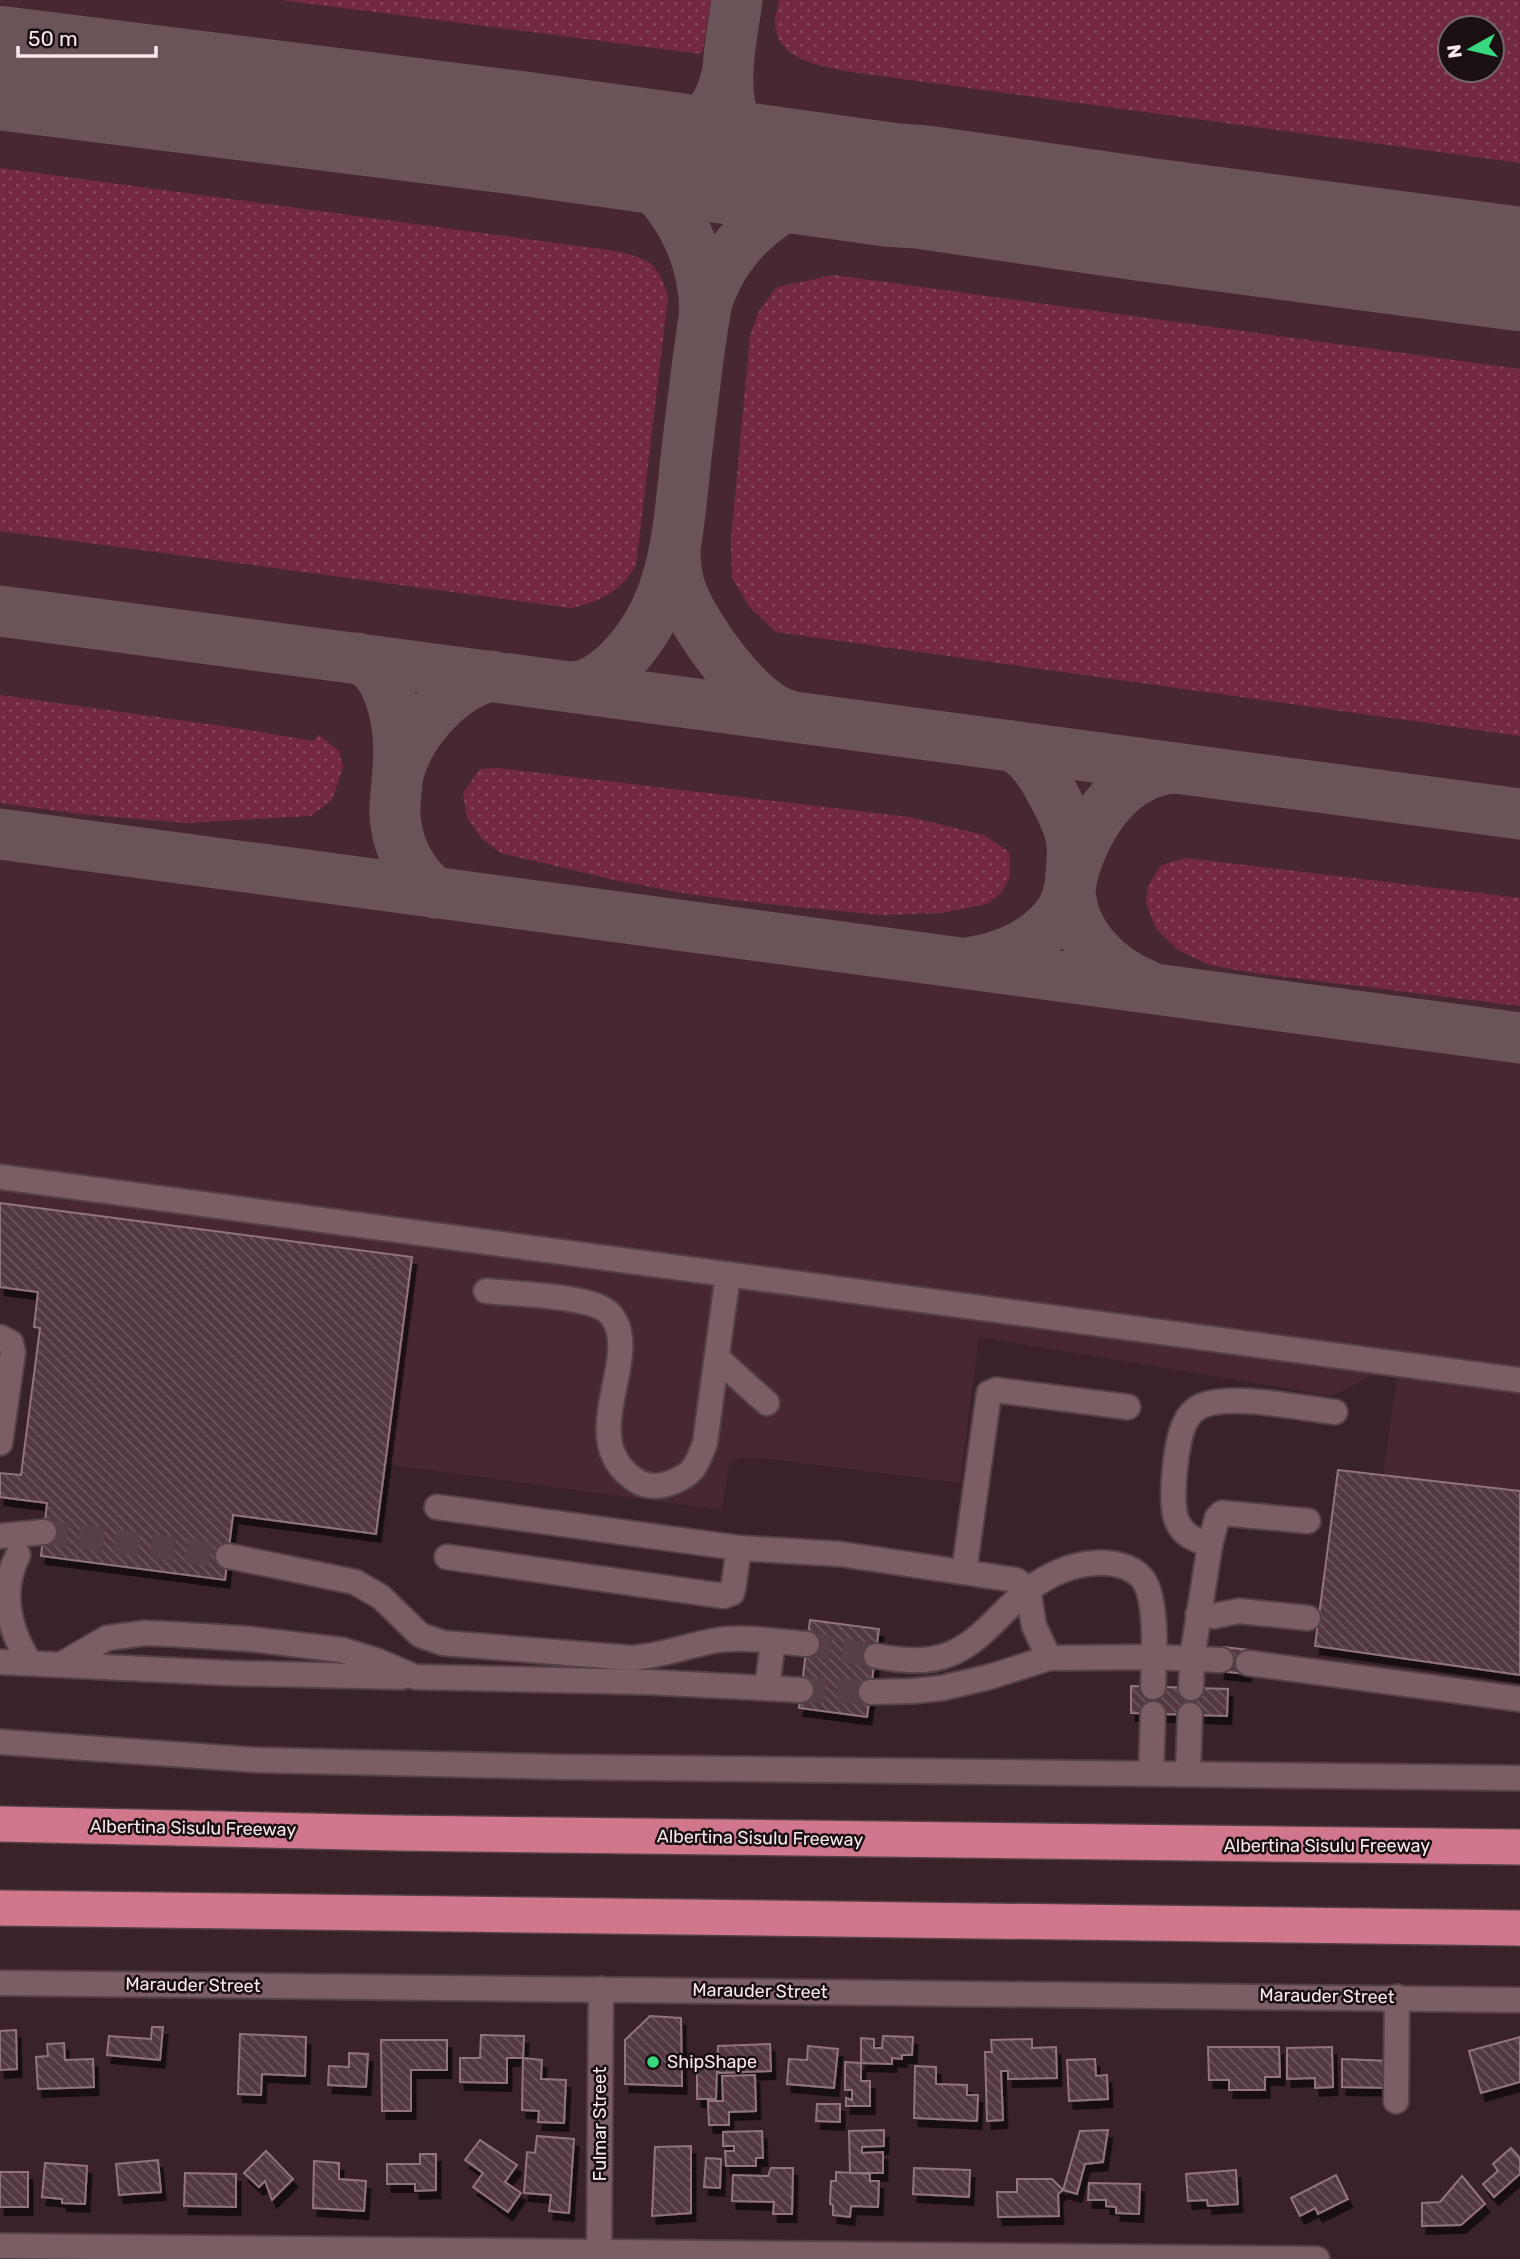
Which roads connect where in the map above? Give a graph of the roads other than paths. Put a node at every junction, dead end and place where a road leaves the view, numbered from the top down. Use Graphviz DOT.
graph roads {
  1 [pos="0,1177"];
  2 [pos="728,1274"];
  3 [pos="486,1291"];
  4 [pos="0,1338"];
  5 [pos="717,1359"];
  6 [pos="1520,1380"];
  7 [pos="767,1403"];
  8 [pos="1128,1407"];
  9 [pos="1335,1412"];
  10 [pos="0,1443"];
  11 [pos="438,1507"];
  12 [pos="1308,1521"];
  13 [pos="44,1532"];
  14 [pos="0,1536"];
  15 [pos="1210,1545"];
  16 [pos="740,1548"];
  17 [pos="18,1555"];
  18 [pos="228,1556"];
  19 [pos="447,1558"];
  20 [pos="964,1572"];
  21 [pos="1028,1589"];
  22 [pos="1199,1614"];
  23 [pos="1308,1618"];
  24 [pos="773,1641"];
  25 [pos="807,1644"];
  26 [pos="876,1656"];
  27 [pos="1154,1657"];
  28 [pos="1049,1658"];
  29 [pos="1192,1658"];
  30 [pos="1222,1660"];
  31 [pos="0,1662"];
  32 [pos="30,1663"];
  33 [pos="1248,1663"];
  34 [pos="62,1664"];
  35 [pos="415,1677"];
  36 [pos="1153,1687"];
  37 [pos="767,1688"];
  38 [pos="1191,1688"];
  39 [pos="801,1690"];
  40 [pos="871,1692"];
  41 [pos="1520,1699"];
  42 [pos="1153,1714"];
  43 [pos="1190,1715"];
  44 [pos="0,1742"];
  45 [pos="1151,1773"];
  46 [pos="1188,1774"];
  47 [pos="1520,1778"];
  48 [pos="0,1824"];
  49 [pos="1520,1847"];
  50 [pos="0,1908"];
  51 [pos="1520,1928"];
  52 [pos="0,1983"];
  53 [pos="601,1989"];
  54 [pos="1398,1997"];
  55 [pos="1520,2000"];
  56 [pos="1396,2101"];
  57 [pos="0,2246"];
  58 [pos="599,2255"];
  59 [pos="1214,2258"];
  60 [pos="1317,2259"];
  1 -- 2 [label="street"];
  2 -- 5 [label="street"];
  2 -- 6 [label="street"];
  3 -- 5 [label="street"];
  4 -- 10 [label="street"];
  5 -- 7 [label="street"];
  8 -- 20 [label="street"];
  9 -- 15 [label="street"];
  11 -- 16 [label="street"];
  12 -- 15 [label="street"];
  13 -- 14 [label="street"];
  15 -- 22 [label="street"];
  16 -- 19 [label="street"];
  16 -- 20 [label="street"];
  17 -- 32 [label="street"];
  18 -- 24 [label="street"];
  20 -- 21 [label="street"];
  21 -- 26 [label="street"];
  21 -- 27 [label="street"];
  21 -- 28 [label="street"];
  22 -- 23 [label="street"];
  22 -- 29 [label="street"];
  24 -- 25 [label="street"];
  24 -- 37 [label="street"];
  27 -- 28 [label="street"];
  27 -- 29 [label="street"];
  27 -- 36 [label="street"];
  28 -- 40 [label="street"];
  29 -- 30 [label="street"];
  29 -- 38 [label="street"];
  31 -- 32 [label="street"];
  32 -- 34 [label="street"];
  33 -- 41 [label="street"];
  34 -- 35 [label="street"];
  34 -- 35 [label="street"];
  35 -- 37 [label="street"];
  37 -- 39 [label="street"];
  42 -- 45 [label="street"];
  43 -- 46 [label="street"];
  44 -- 45 [label="street"];
  45 -- 46 [label="street"];
  46 -- 47 [label="street"];
  48 -- 49 [label="highway, Albertina Sisulu Freeway"];
  50 -- 51 [label="highway"];
  52 -- 53 [label="street, Marauder Street"];
  53 -- 54 [label="street, Marauder Street"];
  53 -- 58 [label="street, Fulmar Street"];
  54 -- 55 [label="street, Marauder Street"];
  54 -- 56 [label="street"];
  57 -- 58 [label="street"];
  58 -- 59 [label="street"];
  59 -- 60 [label="street"];
}
